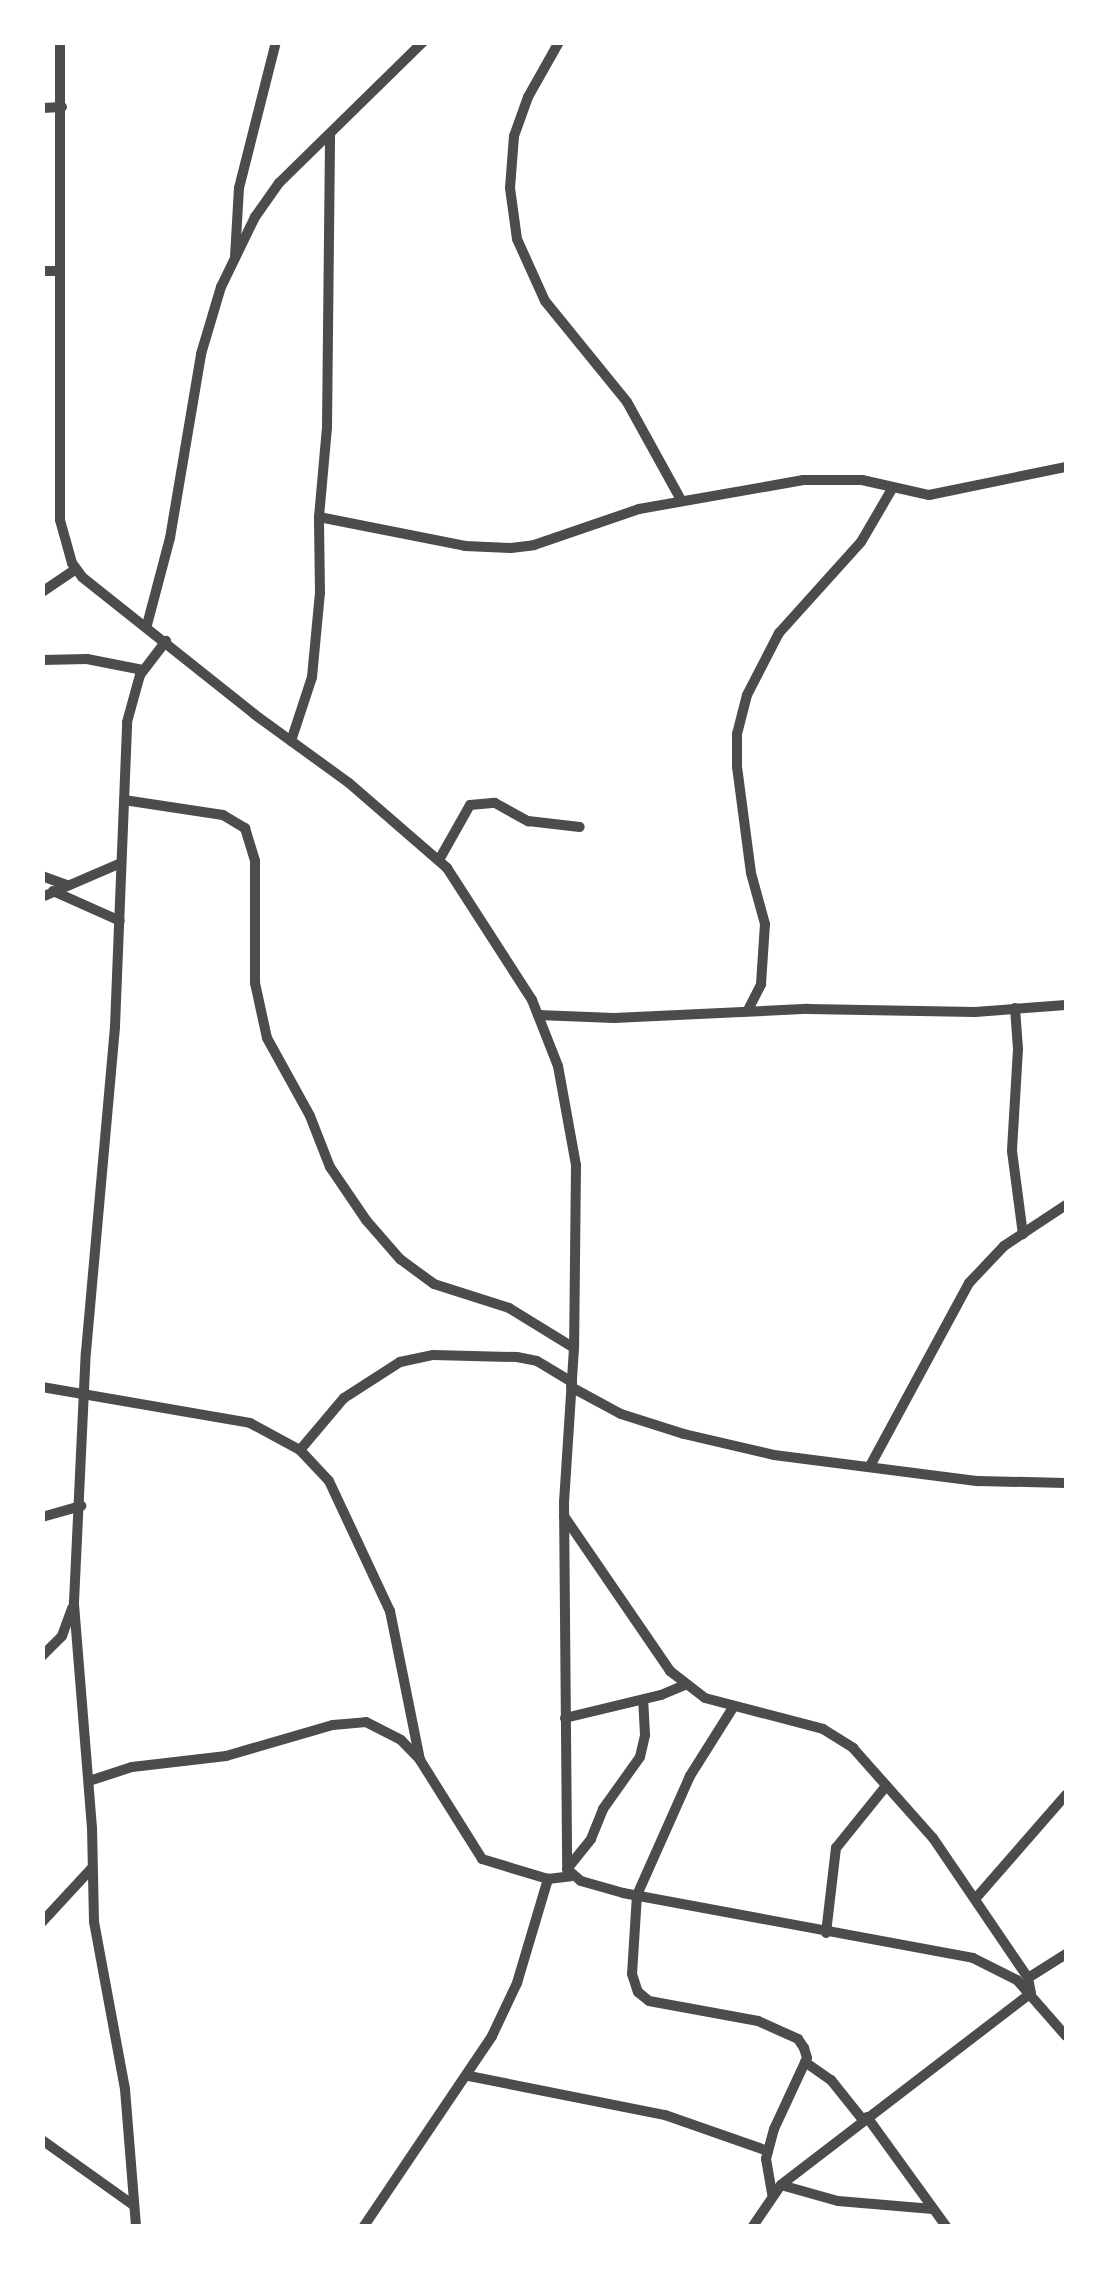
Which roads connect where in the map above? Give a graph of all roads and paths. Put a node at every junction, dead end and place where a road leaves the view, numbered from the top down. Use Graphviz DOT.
graph roads {
  1 [pos="60,42"];
  2 [pos="276,42"];
  3 [pos="423,42"];
  4 [pos="559,42"];
  5 [pos="62,107"];
  6 [pos="42,108"];
  7 [pos="330,135"];
  8 [pos="235,258"];
  9 [pos="42,271"];
  10 [pos="60,271"];
  11 [pos="1066,467"];
  12 [pos="892,489"];
  13 [pos="681,500"];
  14 [pos="319,517"];
  15 [pos="76,569"];
  16 [pos="42,592"];
  17 [pos="147,625"];
  18 [pos="166,641"];
  19 [pos="42,660"];
  20 [pos="143,670"];
  21 [pos="291,741"];
  22 [pos="124,800"];
  23 [pos="580,827"];
  24 [pos="440,860"];
  25 [pos="121,863"];
  26 [pos="42,876"];
  27 [pos="67,886"];
  28 [pos="48,894"];
  29 [pos="120,921"];
  30 [pos="1066,1004"];
  31 [pos="1015,1008"];
  32 [pos="748,1010"];
  33 [pos="538,1015"];
  34 [pos="1066,1205"];
  35 [pos="1023,1234"];
  36 [pos="574,1348"];
  37 [pos="571,1384"];
  38 [pos="42,1387"];
  39 [pos="85,1394"];
  40 [pos="300,1450"];
  41 [pos="870,1466"];
  42 [pos="1066,1483"];
  43 [pos="81,1506"];
  44 [pos="564,1515"];
  45 [pos="42,1517"];
  46 [pos="74,1602"];
  47 [pos="42,1656"];
  48 [pos="687,1684"];
  49 [pos="642,1700"];
  50 [pos="734,1706"];
  51 [pos="565,1718"];
  52 [pos="420,1760"];
  53 [pos="88,1781"];
  54 [pos="886,1786"];
  55 [pos="1066,1795"];
  56 [pos="92,1868"];
  57 [pos="569,1872"];
  58 [pos="548,1878"];
  59 [pos="637,1895"];
  60 [pos="976,1898"];
  61 [pos="42,1922"];
  62 [pos="826,1933"];
  63 [pos="1066,1954"];
  64 [pos="1028,1978"];
  65 [pos="1031,1993"];
  66 [pos="1066,2036"];
  67 [pos="805,2062"];
  68 [pos="469,2076"];
  69 [pos="865,2118"];
  70 [pos="42,2140"];
  71 [pos="768,2151"];
  72 [pos="777,2190"];
  73 [pos="133,2205"];
  74 [pos="933,2210"];
  75 [pos="136,2226"];
  76 [pos="364,2226"];
  77 [pos="753,2226"];
  78 [pos="946,2226"];
  1 -- 5 [label="street"];
  2 -- 8 [label="street"];
  3 -- 7 [label="street"];
  4 -- 13 [label="street"];
  5 -- 6 [label="street"];
  5 -- 10 [label="street"];
  7 -- 8 [label="street"];
  7 -- 14 [label="street"];
  8 -- 17 [label="street"];
  9 -- 10 [label="street"];
  10 -- 15 [label="street"];
  11 -- 12 [label="street"];
  12 -- 13 [label="street"];
  12 -- 32 [label="street"];
  13 -- 14 [label="street"];
  14 -- 21 [label="street"];
  15 -- 16 [label="street"];
  15 -- 17 [label="street"];
  17 -- 18 [label="street"];
  18 -- 20 [label="street"];
  18 -- 21 [label="street"];
  19 -- 20 [label="street"];
  20 -- 22 [label="street"];
  21 -- 24 [label="street"];
  22 -- 25 [label="street"];
  22 -- 36 [label="street"];
  23 -- 24 [label="street"];
  24 -- 33 [label="street"];
  25 -- 27 [label="street"];
  25 -- 29 [label="street"];
  26 -- 27 [label="street"];
  27 -- 28 [label="street"];
  28 -- 29 [label="street"];
  29 -- 39 [label="street"];
  30 -- 31 [label="street"];
  31 -- 32 [label="street"];
  31 -- 35 [label="street"];
  32 -- 33 [label="street"];
  33 -- 36 [label="street"];
  34 -- 35 [label="street"];
  35 -- 41 [label="street"];
  36 -- 37 [label="street"];
  37 -- 40 [label="street"];
  37 -- 41 [label="street"];
  37 -- 44 [label="street"];
  38 -- 39 [label="street"];
  39 -- 40 [label="street"];
  39 -- 43 [label="street"];
  40 -- 52 [label="street"];
  41 -- 42 [label="street"];
  43 -- 45 [label="street"];
  43 -- 46 [label="street"];
  44 -- 48 [label="street"];
  44 -- 51 [label="street"];
  46 -- 47 [label="street"];
  46 -- 53 [label="street"];
  48 -- 49 [label="street"];
  48 -- 50 [label="street"];
  49 -- 51 [label="street"];
  49 -- 57 [label="street"];
  50 -- 54 [label="street"];
  50 -- 59 [label="street"];
  51 -- 57 [label="street"];
  52 -- 53 [label="street"];
  52 -- 58 [label="street"];
  53 -- 56 [label="street"];
  54 -- 60 [label="street"];
  54 -- 62 [label="street"];
  55 -- 60 [label="street"];
  56 -- 61 [label="street"];
  56 -- 73 [label="street"];
  57 -- 58 [label="street"];
  57 -- 59 [label="street"];
  58 -- 68 [label="street"];
  59 -- 62 [label="street"];
  59 -- 67 [label="street"];
  60 -- 64 [label="street"];
  62 -- 65 [label="street"];
  63 -- 64 [label="street"];
  64 -- 65 [label="street"];
  65 -- 66 [label="street"];
  65 -- 69 [label="street"];
  67 -- 69 [label="street"];
  67 -- 71 [label="street"];
  68 -- 71 [label="street"];
  68 -- 76 [label="street"];
  69 -- 72 [label="street"];
  69 -- 74 [label="street"];
  70 -- 73 [label="street"];
  71 -- 72 [label="street"];
  72 -- 74 [label="street"];
  72 -- 77 [label="street"];
  73 -- 75 [label="street"];
  74 -- 78 [label="street"];
}
